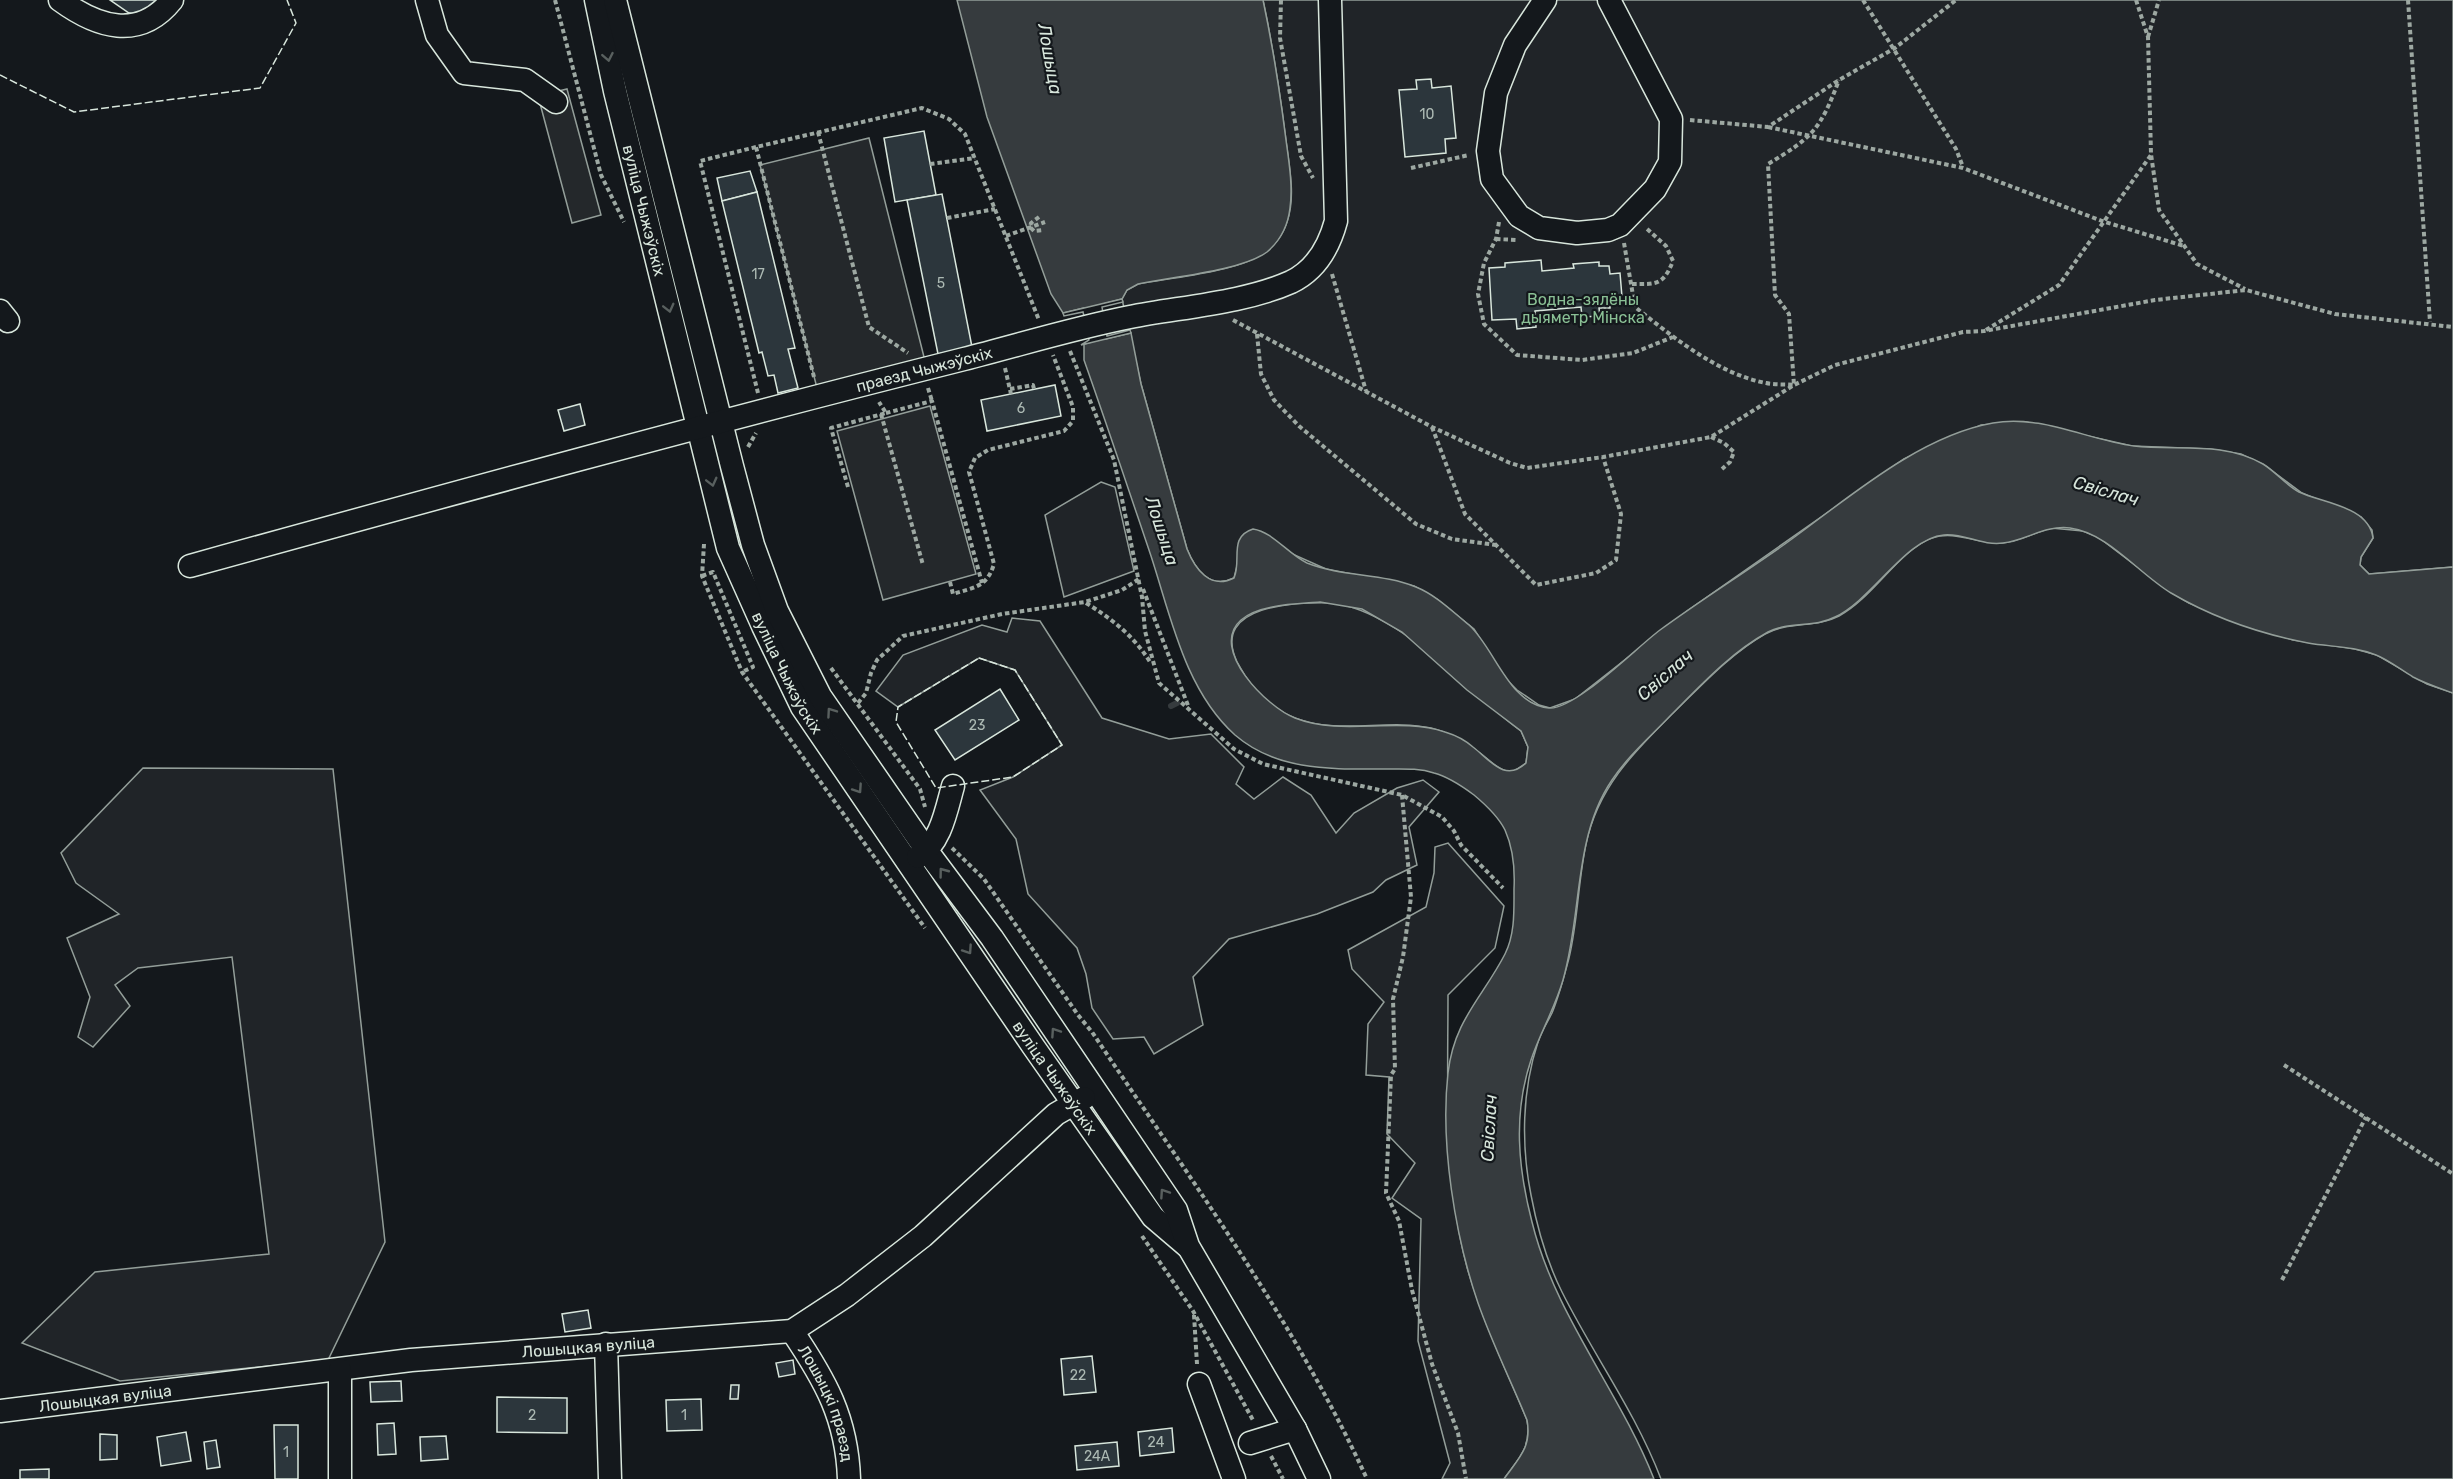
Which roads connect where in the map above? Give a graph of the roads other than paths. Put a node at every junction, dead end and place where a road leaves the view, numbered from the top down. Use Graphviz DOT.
graph roads {
  1 [pos="60,0"];
  2 [pos="172,0"];
  3 [pos="427,0"];
  4 [pos="596,0"];
  5 [pos="615,0"];
  6 [pos="1330,0"];
  7 [pos="1545,0"];
  8 [pos="1609,0"];
  9 [pos="556,102"];
  10 [pos="721,420"];
  11 [pos="698,426"];
  12 [pos="190,566"];
  13 [pos="953,786"];
  14 [pos="925,849"];
  15 [pos="1095,1092"];
  16 [pos="1073,1104"];
  17 [pos="1188,1246"];
  18 [pos="792,1331"];
  19 [pos="606,1344"];
  20 [pos="340,1370"];
  21 [pos="1199,1384"];
  22 [pos="0,1411"];
  23 [pos="1295,1429"];
  24 [pos="1256,1441"];
  25 [pos="340,1479"];
  26 [pos="610,1479"];
  27 [pos="849,1479"];
  28 [pos="1234,1479"];
  29 [pos="1319,1479"];
  1 -- 2 [label="street"];
  3 -- 9 [label="street"];
  4 -- 11 [label="street, вуліца Чыжэўскіх, one-way"];
  5 -- 10 [label="street, вуліца Чыжэўскіх"];
  6 -- 10 [label="street, праезд Чыжэўскіх"];
  7 -- 8 [label="street"];
  10 -- 11 [label="street, праезд Чыжэўскіх"];
  14 -- 10 [label="street, вуліца Чыжэўскіх, one-way"];
  11 -- 12 [label="street, праезд Чыжэўскіх"];
  11 -- 14 [label="street, вуліца Чыжэўскіх, one-way"];
  13 -- 14 [label="street"];
  15 -- 14 [label="street, вуліца Чыжэўскіх, one-way"];
  14 -- 16 [label="street, вуліца Чыжэўскіх, one-way"];
  15 -- 16 [label="street, Лошыцкая вуліца"];
  17 -- 15 [label="street, вуліца Чыжэўскіх, one-way"];
  16 -- 17 [label="street, вуліца Чыжэўскіх"];
  16 -- 18 [label="street, Лошыцкая вуліца"];
  17 -- 23 [label="street, вуліца Чыжэўскіх"];
  18 -- 19 [label="street, Лошыцкая вуліца"];
  18 -- 27 [label="street, Лошыцкі праезд"];
  19 -- 20 [label="street, Лошыцкая вуліца"];
  19 -- 26 [label="street"];
  20 -- 22 [label="street, Лошыцкая вуліца"];
  20 -- 25 [label="street"];
  21 -- 28 [label="street"];
  23 -- 24 [label="street"];
  23 -- 29 [label="street, вуліца Чыжэўскіх"];
}
